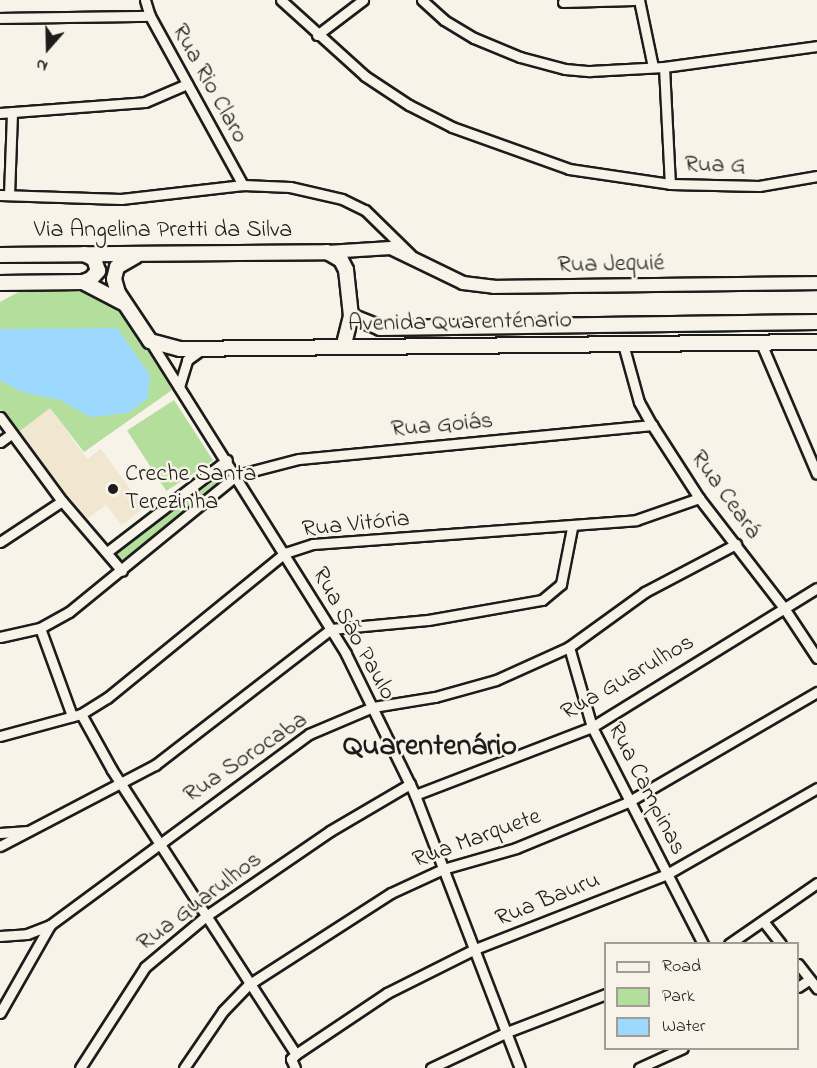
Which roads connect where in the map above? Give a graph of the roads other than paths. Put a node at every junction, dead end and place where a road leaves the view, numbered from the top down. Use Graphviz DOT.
graph roads {
  1 [pos="145,0"];
  2 [pos="281,0"];
  3 [pos="363,0"];
  4 [pos="422,0"];
  5 [pos="634,0"];
  6 [pos="639,0"];
  7 [pos="563,2"];
  8 [pos="150,16"];
  9 [pos="0,18"];
  10 [pos="317,35"];
  11 [pos="817,46"];
  12 [pos="653,67"];
  13 [pos="664,67"];
  14 [pos="187,84"];
  15 [pos="12,112"];
  16 [pos="0,113"];
  17 [pos="817,176"];
  18 [pos="670,184"];
  19 [pos="243,185"];
  20 [pos="5,195"];
  21 [pos="327,252"];
  22 [pos="84,254"];
  23 [pos="0,255"];
  24 [pos="136,256"];
  25 [pos="412,257"];
  26 [pos="83,282"];
  27 [pos="6,283"];
  28 [pos="817,283"];
  29 [pos="0,293"];
  30 [pos="123,303"];
  31 [pos="351,316"];
  32 [pos="817,322"];
  33 [pos="150,341"];
  34 [pos="817,342"];
  35 [pos="761,343"];
  36 [pos="624,344"];
  37 [pos="343,347"];
  38 [pos="207,348"];
  39 [pos="179,387"];
  40 [pos="0,417"];
  41 [pos="652,425"];
  42 [pos="11,434"];
  43 [pos="0,442"];
  44 [pos="227,460"];
  45 [pos="817,474"];
  46 [pos="237,475"];
  47 [pos="699,498"];
  48 [pos="62,501"];
  49 [pos="572,528"];
  50 [pos="0,542"];
  51 [pos="736,544"];
  52 [pos="107,552"];
  53 [pos="285,553"];
  54 [pos="122,571"];
  55 [pos="817,588"];
  56 [pos="784,608"];
  57 [pos="40,628"];
  58 [pos="331,629"];
  59 [pos="0,637"];
  60 [pos="569,647"];
  61 [pos="817,658"];
  62 [pos="817,692"];
  63 [pos="373,707"];
  64 [pos="76,715"];
  65 [pos="592,727"];
  66 [pos="0,736"];
  67 [pos="121,782"];
  68 [pos="410,784"];
  69 [pos="817,788"];
  70 [pos="415,795"];
  71 [pos="628,802"];
  72 [pos="33,831"];
  73 [pos="0,833"];
  74 [pos="158,843"];
  75 [pos="0,846"];
  76 [pos="443,869"];
  77 [pos="667,873"];
  78 [pos="817,883"];
  79 [pos="206,916"];
  80 [pos="763,921"];
  81 [pos="50,925"];
  82 [pos="0,936"];
  83 [pos="702,942"];
  84 [pos="732,942"];
  85 [pos="779,942"];
  86 [pos="475,949"];
  87 [pos="799,965"];
  88 [pos="810,979"];
  89 [pos="248,985"];
  90 [pos="799,986"];
  91 [pos="817,988"];
  92 [pos="604,995"];
  93 [pos="0,1013"];
  94 [pos="507,1032"];
  95 [pos="679,1050"];
  96 [pos="294,1060"];
  97 [pos="80,1068"];
  98 [pos="184,1068"];
  99 [pos="283,1068"];
  100 [pos="431,1068"];
  101 [pos="520,1068"];
  102 [pos="639,1068"];
  1 -- 8 [label="street, Rua Rio Claro"];
  2 -- 10 [label="street, Rua G"];
  3 -- 10 [label="street"];
  4 -- 12 [label="street"];
  5 -- 7 [label="street"];
  6 -- 12 [label="street"];
  8 -- 9 [label="street"];
  8 -- 14 [label="street, Rua Rio Claro"];
  10 -- 18 [label="street, Rua G"];
  11 -- 13 [label="street"];
  12 -- 13 [label="street"];
  13 -- 18 [label="street"];
  14 -- 15 [label="street"];
  14 -- 19 [label="street, Rua Rio Claro"];
  15 -- 16 [label="street"];
  15 -- 20 [label="street"];
  17 -- 18 [label="street, Rua G"];
  19 -- 20 [label="street"];
  19 -- 25 [label="street"];
  21 -- 24 [label="main road, Via Angelina Pretti da Silva"];
  21 -- 25 [label="street, Rua Jequié"];
  21 -- 31 [label="main road"];
  22 -- 23 [label="main road, Via Angelina Pretti da Silva"];
  22 -- 24 [label="main road, Via Angelina Pretti da Silva"];
  22 -- 26 [label="main road"];
  24 -- 30 [label="main road"];
  25 -- 28 [label="street, Rua Jequié"];
  26 -- 27 [label="main road"];
  26 -- 30 [label="main road"];
  27 -- 29 [label="street"];
  30 -- 33 [label="main road"];
  31 -- 32 [label="main road"];
  31 -- 37 [label="main road"];
  33 -- 38 [label="main road, Avenida Quarenténario"];
  33 -- 39 [label="street, Rua São Paulo"];
  34 -- 35 [label="main road, Avenida Quarenténario"];
  35 -- 36 [label="main road, Avenida Quarenténario"];
  35 -- 45 [label="street"];
  36 -- 37 [label="main road, Avenida Quarenténario"];
  36 -- 41 [label="street, Rua Ceará"];
  37 -- 38 [label="main road, Avenida Quarenténario"];
  38 -- 39 [label="street"];
  39 -- 44 [label="street, Rua São Paulo"];
  40 -- 42 [label="street"];
  41 -- 46 [label="street, Rua Goiás"];
  41 -- 47 [label="street, Rua Ceará"];
  42 -- 43 [label="street"];
  42 -- 48 [label="street"];
  44 -- 46 [label="street, Rua São Paulo"];
  44 -- 52 [label="street"];
  46 -- 53 [label="street, Rua São Paulo"];
  46 -- 54 [label="street"];
  47 -- 49 [label="street, Rua Vitória"];
  47 -- 51 [label="street, Rua Ceará"];
  48 -- 50 [label="street"];
  48 -- 52 [label="street"];
  49 -- 53 [label="street, Rua Vitória"];
  49 -- 58 [label="street"];
  51 -- 56 [label="street, Rua Ceará"];
  51 -- 60 [label="street, Rua Sorocaba"];
  52 -- 54 [label="street"];
  53 -- 58 [label="street, Rua São Paulo"];
  53 -- 64 [label="street, Rua Vitória"];
  54 -- 57 [label="street"];
  55 -- 56 [label="street, Rua Guarulhos"];
  56 -- 61 [label="street, Rua Ceará"];
  56 -- 65 [label="street, Rua Guarulhos"];
  57 -- 59 [label="street"];
  57 -- 64 [label="street"];
  58 -- 63 [label="street, Rua São Paulo"];
  58 -- 67 [label="street, Rua Sorocaba"];
  60 -- 63 [label="street, Rua Sorocaba"];
  60 -- 65 [label="street, Rua Campinas"];
  62 -- 71 [label="street, Rua Marquete"];
  63 -- 68 [label="street, Rua São Paulo"];
  63 -- 74 [label="street, Rua Sorocaba"];
  64 -- 66 [label="street, Rua Vitória"];
  64 -- 67 [label="street"];
  65 -- 70 [label="street, Rua Guarulhos"];
  65 -- 71 [label="street, Rua Campinas"];
  67 -- 72 [label="street, Rua Sorocaba"];
  67 -- 74 [label="street"];
  68 -- 70 [label="street, Rua São Paulo"];
  68 -- 79 [label="street, Rua Guarulhos"];
  69 -- 77 [label="street, Rua Bauru"];
  70 -- 76 [label="street, Rua São Paulo"];
  71 -- 76 [label="street, Rua Marquete"];
  71 -- 77 [label="street, Rua Campinas"];
  72 -- 73 [label="street"];
  72 -- 75 [label="street, Rua Sorocaba"];
  74 -- 79 [label="street"];
  74 -- 81 [label="street, Rua Sorocaba"];
  76 -- 86 [label="street, Rua São Paulo"];
  76 -- 89 [label="street, Rua Marquete"];
  77 -- 83 [label="street, Rua Campinas"];
  77 -- 86 [label="street, Rua Bauru"];
  78 -- 80 [label="street"];
  79 -- 89 [label="street"];
  79 -- 97 [label="street, Rua Guarulhos"];
  80 -- 84 [label="street"];
  80 -- 85 [label="street"];
  81 -- 82 [label="street"];
  81 -- 93 [label="street, Rua Sorocaba"];
  86 -- 94 [label="street, Rua São Paulo"];
  86 -- 96 [label="street, Rua Bauru"];
  87 -- 88 [label="street"];
  88 -- 90 [label="street"];
  88 -- 91 [label="street"];
  89 -- 96 [label="street"];
  89 -- 98 [label="street, Rua Marquete"];
  92 -- 94 [label="street"];
  94 -- 100 [label="street"];
  94 -- 101 [label="street, Rua São Paulo"];
  95 -- 102 [label="street"];
  96 -- 99 [label="street, Rua Bauru"];
}
